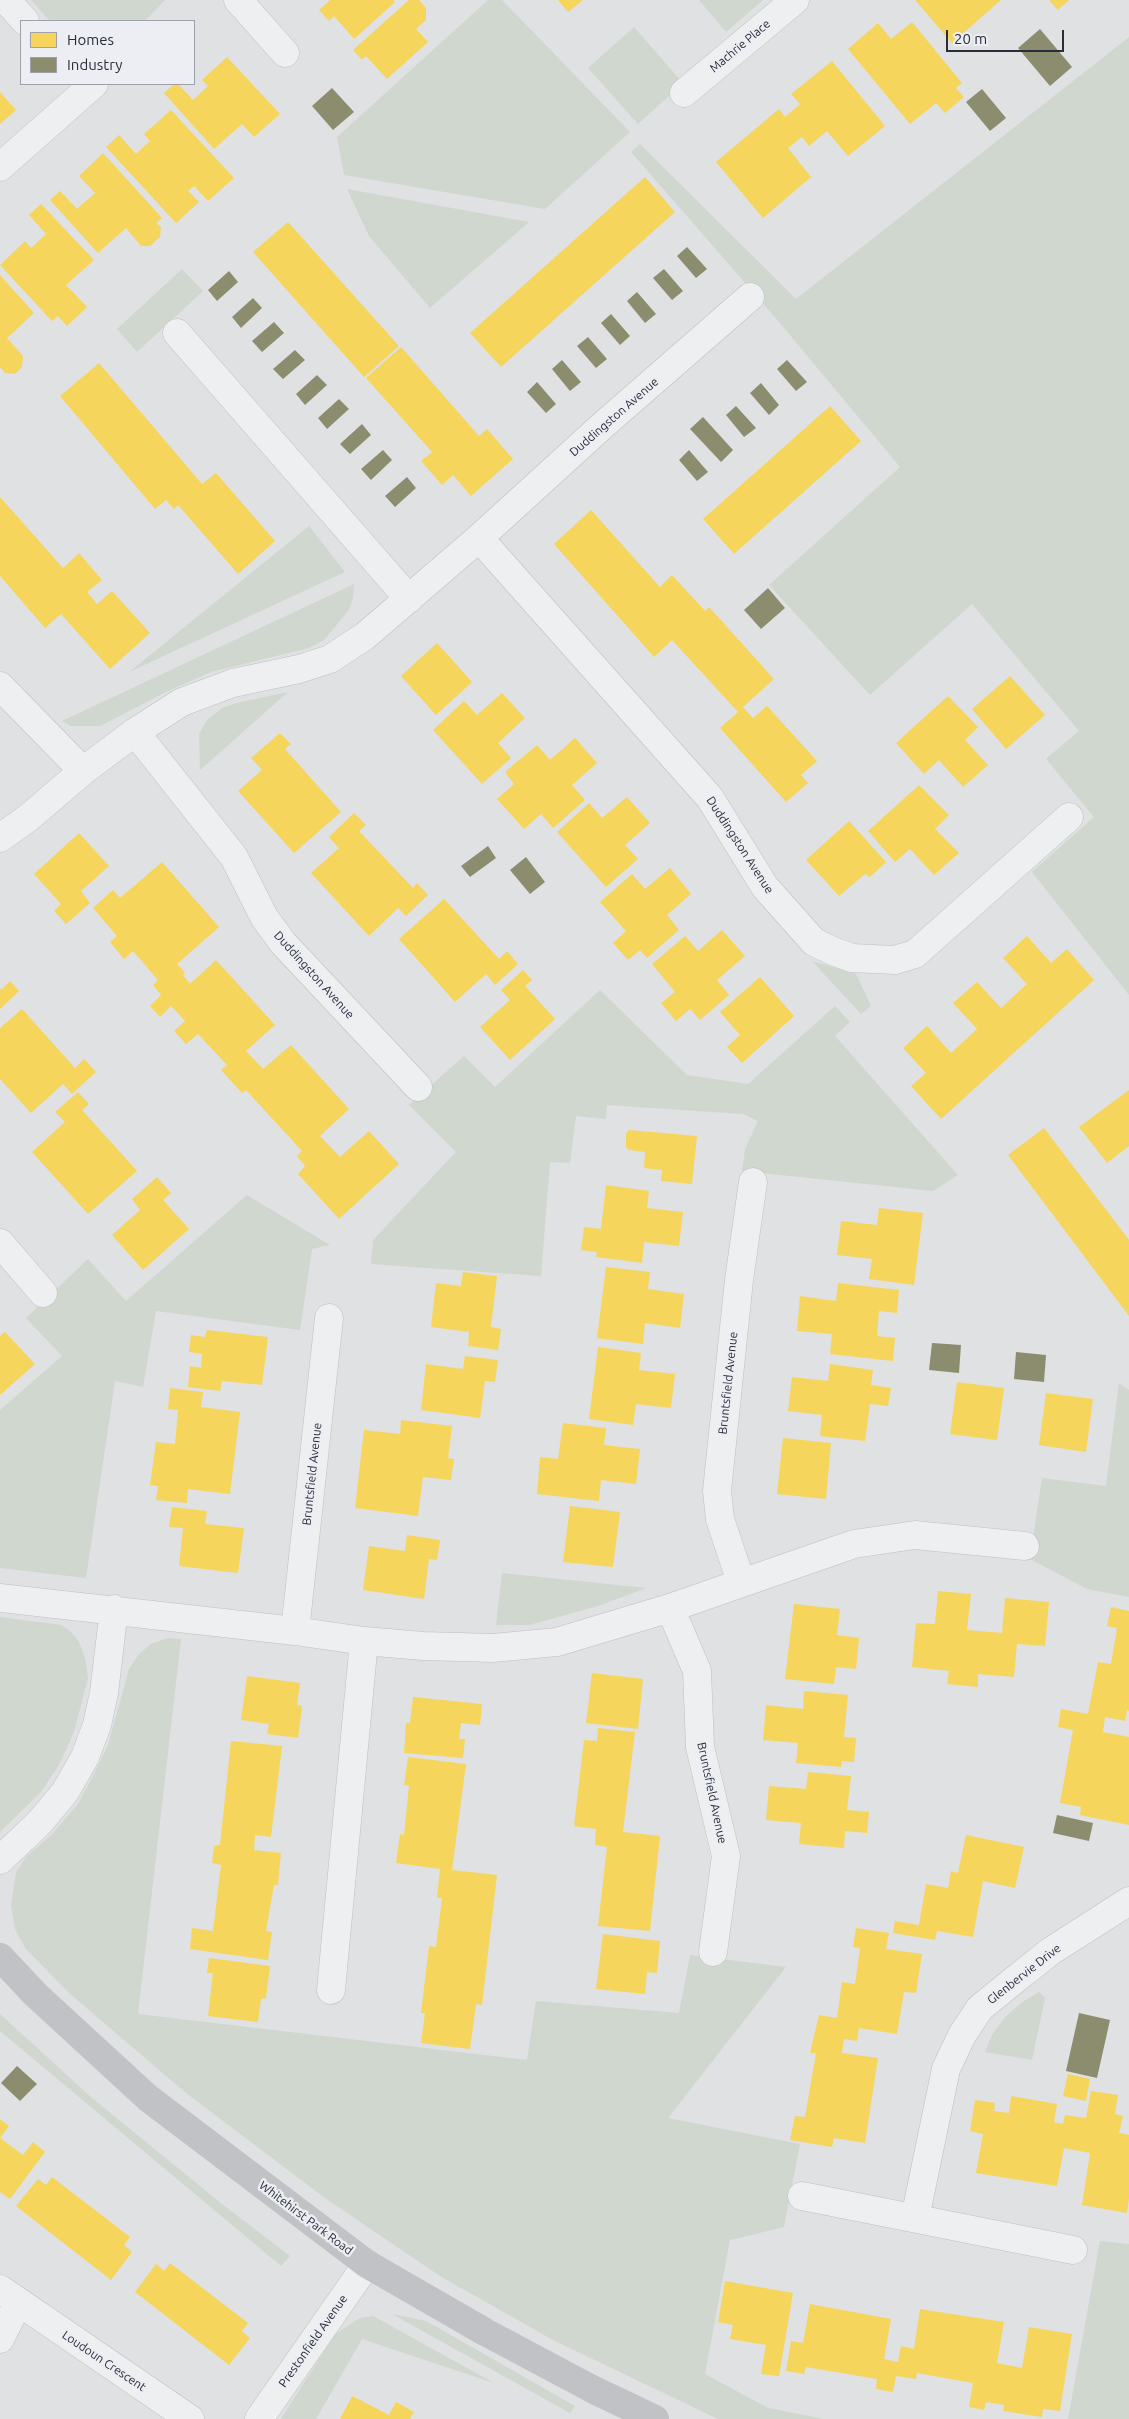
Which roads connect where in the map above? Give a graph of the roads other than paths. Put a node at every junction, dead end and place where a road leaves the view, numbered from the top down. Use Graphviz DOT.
graph roads {
  1 [pos="6,0"];
  2 [pos="238,0"];
  3 [pos="795,0"];
  4 [pos="25,20"];
  5 [pos="285,53"];
  6 [pos="87,86"];
  7 [pos="684,92"];
  8 [pos="0,167"];
  9 [pos="750,298"];
  10 [pos="177,334"];
  11 [pos="479,538"];
  12 [pos="409,599"];
  13 [pos="0,686"];
  14 [pos="135,732"];
  15 [pos="84,771"];
  16 [pos="1069,817"];
  17 [pos="0,838"];
  18 [pos="418,1087"];
  19 [pos="753,1182"];
  20 [pos="0,1243"];
  21 [pos="43,1293"];
  22 [pos="329,1318"];
  23 [pos="1025,1546"];
  24 [pos="741,1582"];
  25 [pos="0,1598"];
  26 [pos="670,1608"];
  27 [pos="114,1609"];
  28 [pos="295,1631"];
  29 [pos="364,1641"];
  30 [pos="0,1860"];
  31 [pos="1129,1901"];
  32 [pos="713,1952"];
  33 [pos="0,1957"];
  34 [pos="331,1990"];
  35 [pos="802,2196"];
  36 [pos="916,2218"];
  37 [pos="1073,2250"];
  38 [pos="367,2264"];
  39 [pos="9,2296"];
  40 [pos="0,2339"];
  41 [pos="190,2419"];
  42 [pos="260,2419"];
  43 [pos="655,2419"];
  1 -- 4 [label="street"];
  2 -- 5 [label="street"];
  3 -- 7 [label="street, Machrie Place"];
  6 -- 8 [label="street"];
  9 -- 11 [label="street, Duddingston Avenue"];
  10 -- 12 [label="street"];
  11 -- 12 [label="street, Duddingston Avenue"];
  11 -- 16 [label="street, Duddingston Avenue"];
  12 -- 14 [label="street, Duddingston Avenue"];
  13 -- 15 [label="street"];
  14 -- 15 [label="street, Duddingston Avenue"];
  14 -- 18 [label="street, Duddingston Avenue"];
  15 -- 17 [label="street, Duddingston Avenue"];
  19 -- 24 [label="street, Bruntsfield Avenue"];
  20 -- 21 [label="street"];
  22 -- 28 [label="street, Bruntsfield Avenue"];
  23 -- 24 [label="street"];
  24 -- 26 [label="street"];
  25 -- 27 [label="street"];
  26 -- 29 [label="street"];
  26 -- 32 [label="street, Bruntsfield Avenue"];
  27 -- 28 [label="street"];
  27 -- 30 [label="street"];
  28 -- 29 [label="street"];
  29 -- 34 [label="street"];
  31 -- 36 [label="street, Glenbervie Drive"];
  33 -- 38 [label="street, Whitehirst Park Road"];
  35 -- 36 [label="street"];
  36 -- 37 [label="street"];
  38 -- 42 [label="street, Prestonfield Avenue"];
  38 -- 43 [label="street, Whitehirst Park Road"];
  39 -- 40 [label="street, Loudoun Crescent"];
  39 -- 41 [label="street, Loudoun Crescent"];
}
